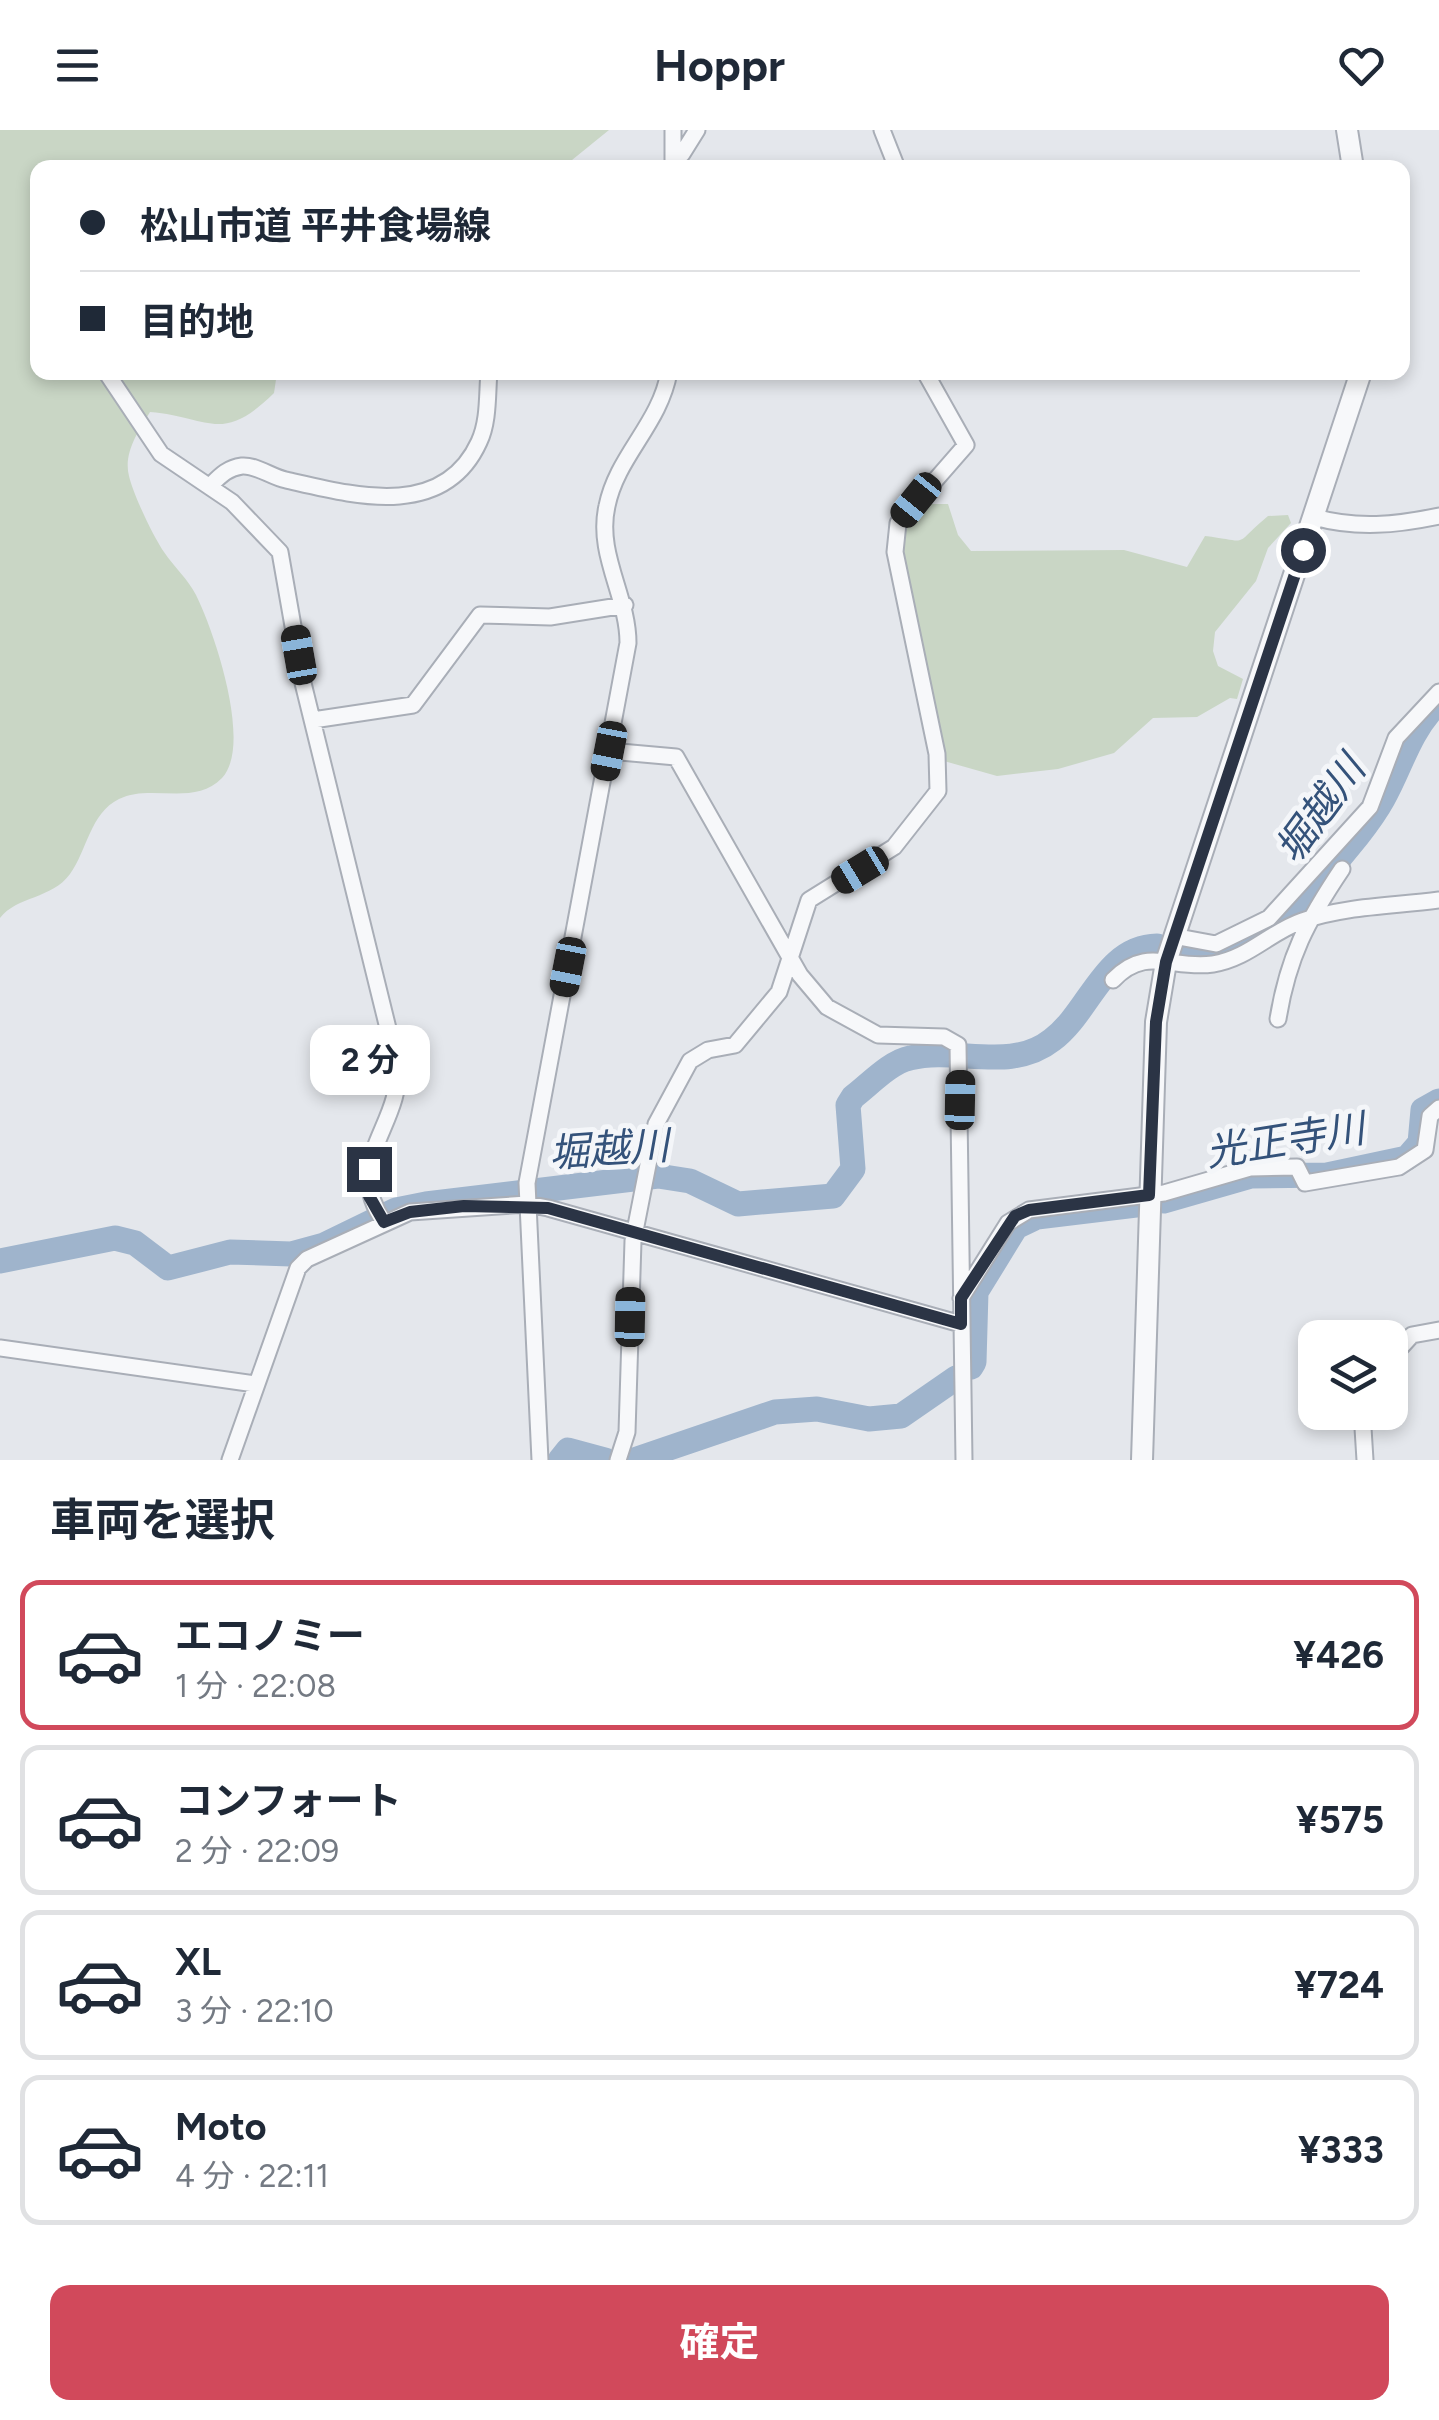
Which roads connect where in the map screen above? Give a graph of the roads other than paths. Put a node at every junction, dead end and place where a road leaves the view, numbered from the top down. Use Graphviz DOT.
graph roads {
  1 [pos="673,130"];
  2 [pos="697,130"];
  3 [pos="882,130"];
  4 [pos="1347,130"];
  5 [pos="673,160"];
  6 [pos="677,160"];
  7 [pos="895,160"];
  8 [pos="1352,160"];
  9 [pos="111,380"];
  10 [pos="488,380"];
  11 [pos="666,380"];
  12 [pos="930,380"];
  13 [pos="1357,380"];
  14 [pos="210,486"];
  15 [pos="1439,516"];
  16 [pos="1314,517"];
  17 [pos="625,605"];
  18 [pos="1439,692"];
  19 [pos="313,720"];
  20 [pos="609,751"];
  21 [pos="1342,869"];
  22 [pos="1309,894"];
  23 [pos="1439,900"];
  24 [pos="1308,918"];
  25 [pos="1173,936"];
  26 [pos="791,957"];
  27 [pos="1166,962"];
  28 [pos="1113,980"];
  29 [pos="1278,1020"];
  30 [pos="1439,1108"];
  31 [pos="527,1195"];
  32 [pos="1149,1195"];
  33 [pos="381,1218"];
  34 [pos="635,1232"];
  35 [pos="961,1298"];
  36 [pos="961,1324"];
  37 [pos="1439,1330"];
  38 [pos="1408,1339"];
  39 [pos="0,1348"];
  40 [pos="255,1384"];
  41 [pos="1363,1430"];
  42 [pos="230,1460"];
  43 [pos="540,1460"];
  44 [pos="618,1460"];
  45 [pos="964,1460"];
  46 [pos="1142,1460"];
  47 [pos="1365,1460"];
  1 -- 5 [label="street"];
  2 -- 6 [label="street"];
  3 -- 7 [label="street"];
  4 -- 8 [label="street"];
  9 -- 14 [label="street"];
  10 -- 14 [label="street"];
  11 -- 17 [label="street"];
  12 -- 26 [label="street"];
  13 -- 16 [label="street"];
  14 -- 19 [label="street"];
  15 -- 16 [label="street"];
  16 -- 25 [label="street"];
  17 -- 19 [label="street"];
  17 -- 20 [label="street"];
  18 -- 22 [label="street"];
  19 -- 33 [label="street"];
  20 -- 26 [label="street"];
  20 -- 31 [label="street"];
  21 -- 22 [label="street"];
  22 -- 24 [label="street"];
  22 -- 25 [label="street"];
  23 -- 24 [label="street"];
  24 -- 27 [label="street"];
  24 -- 29 [label="street"];
  25 -- 27 [label="street"];
  26 -- 34 [label="street"];
  26 -- 35 [label="street"];
  27 -- 28 [label="street"];
  27 -- 32 [label="street"];
  30 -- 32 [label="street"];
  31 -- 33 [label="street"];
  31 -- 34 [label="street"];
  31 -- 43 [label="street"];
  32 -- 35 [label="street"];
  32 -- 46 [label="street"];
  33 -- 40 [label="street"];
  34 -- 36 [label="street"];
  34 -- 44 [label="street"];
  35 -- 36 [label="street"];
  36 -- 45 [label="street"];
  37 -- 38 [label="street"];
  39 -- 40 [label="street"];
  40 -- 42 [label="street"];
  41 -- 47 [label="street"];
}
